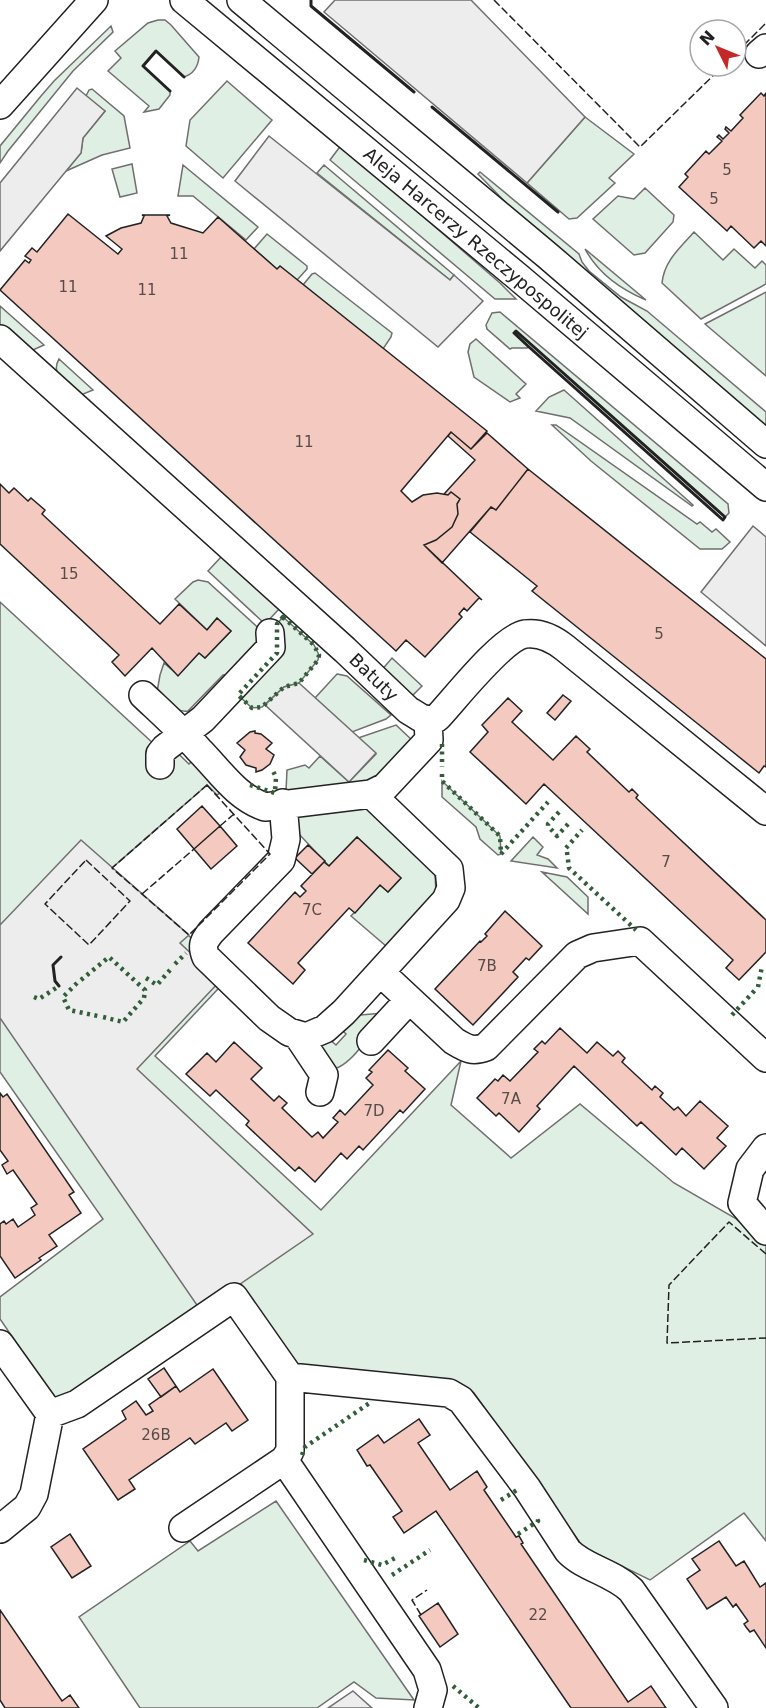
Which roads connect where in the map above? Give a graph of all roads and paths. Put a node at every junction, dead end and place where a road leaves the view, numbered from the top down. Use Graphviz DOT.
graph roads {
  1 [pos="94,0"];
  2 [pos="184,0"];
  3 [pos="241,0"];
  4 [pos="0,105"];
  5 [pos="0,339"];
  6 [pos="766,444"];
  7 [pos="766,487"];
  8 [pos="270,633"];
  9 [pos="143,694"];
  10 [pos="428,720"];
  11 [pos="183,733"];
  12 [pos="160,765"];
  13 [pos="371,794"];
  14 [pos="283,803"];
  15 [pos="766,811"];
  16 [pos="381,973"];
  17 [pos="409,1000"];
  18 [pos="298,1035"];
  19 [pos="371,1041"];
  20 [pos="766,1058"];
  21 [pos="320,1092"];
  22 [pos="766,1148"];
  23 [pos="766,1231"];
  24 [pos="0,1344"];
  25 [pos="290,1377"];
  26 [pos="50,1414"];
  27 [pos="284,1460"];
  28 [pos="183,1528"];
  29 [pos="0,1529"];
  30 [pos="428,1708"];
  31 [pos="714,1708"];
  1 -- 4 [label="street"];
  2 -- 7 [label="street, Aleja Harcerzy Rzeczypospolitej"];
  3 -- 6 [label="street, Aleja Harcerzy Rzeczypospolitej"];
  5 -- 10 [label="street, Batuty"];
  8 -- 11 [label="street"];
  9 -- 11 [label="street"];
  10 -- 13 [label="street"];
  10 -- 15 [label="street"];
  11 -- 12 [label="street"];
  11 -- 14 [label="street"];
  13 -- 14 [label="street"];
  13 -- 16 [label="street"];
  14 -- 18 [label="street"];
  16 -- 17 [label="street"];
  16 -- 18 [label="street"];
  17 -- 19 [label="street"];
  17 -- 20 [label="street"];
  18 -- 21 [label="street"];
  22 -- 23 [label="street"];
  24 -- 26 [label="street"];
  25 -- 26 [label="street"];
  25 -- 27 [label="street"];
  25 -- 31 [label="street"];
  26 -- 29 [label="street"];
  27 -- 28 [label="street"];
  27 -- 30 [label="street"];
}
